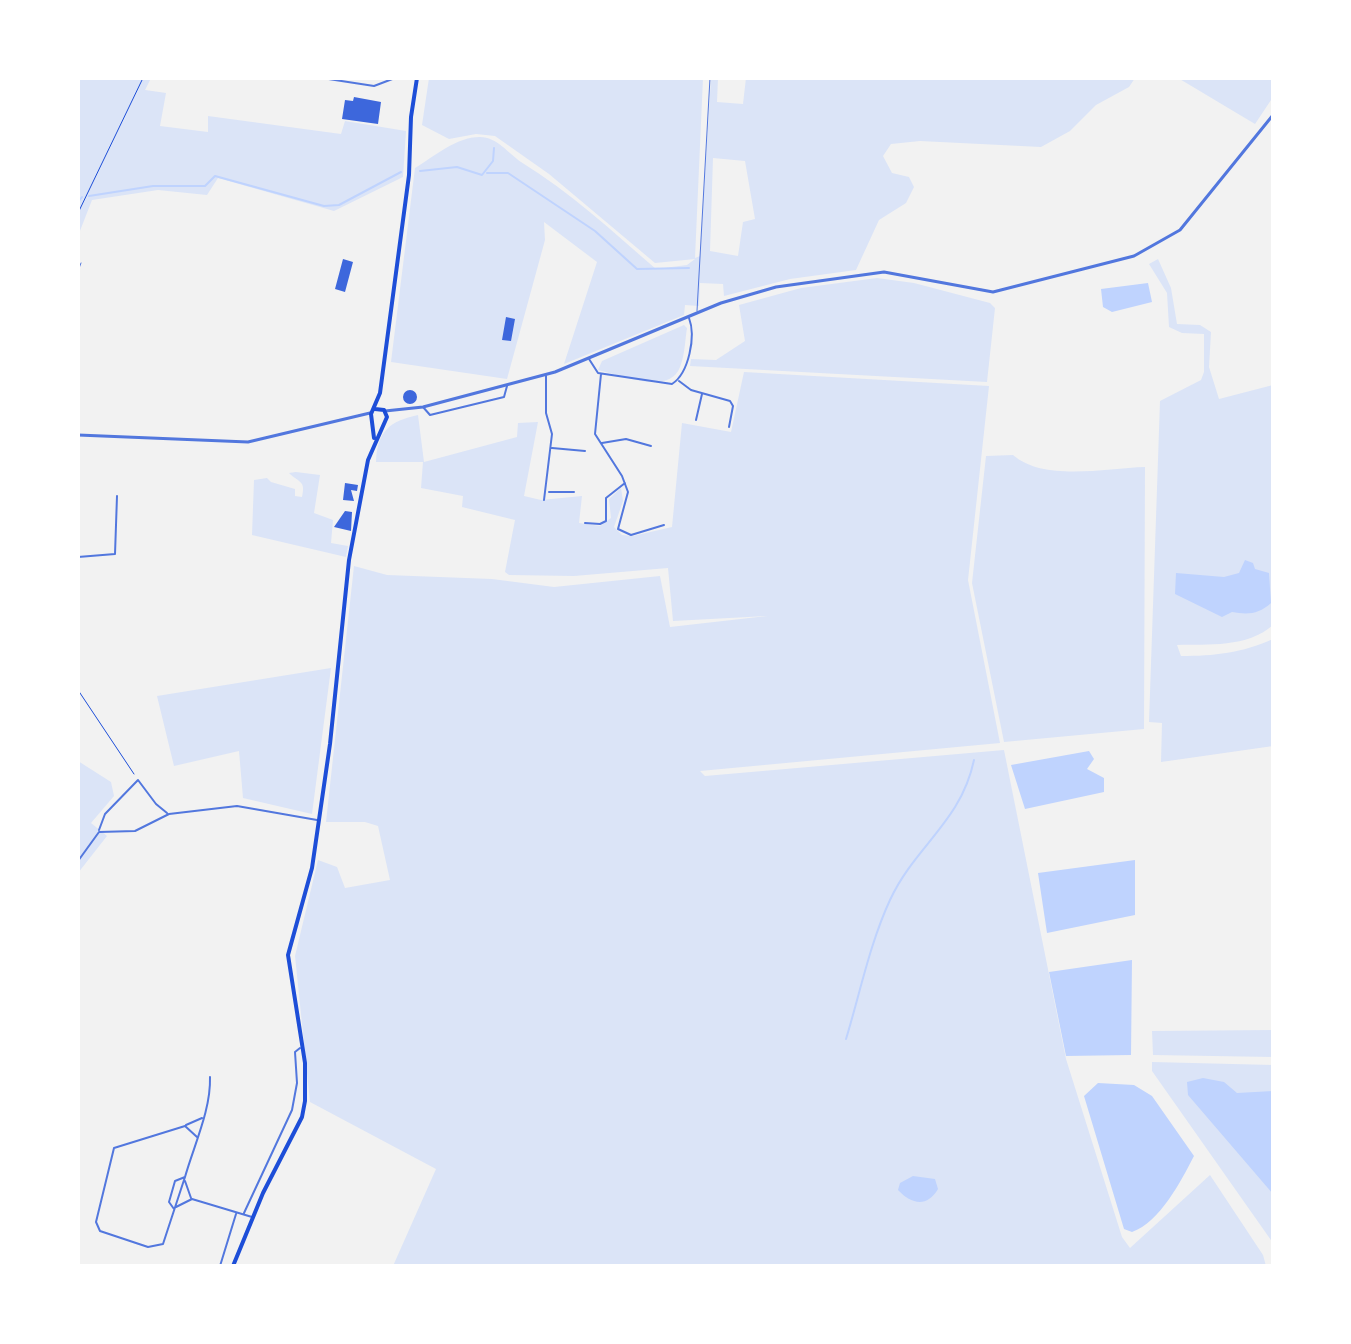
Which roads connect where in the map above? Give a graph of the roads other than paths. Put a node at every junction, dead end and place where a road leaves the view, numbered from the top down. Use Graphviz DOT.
graph roads {
  1 [pos="322,78"];
  2 [pos="395,78"];
  3 [pos="415,78"];
  4 [pos="710,78"];
  5 [pos="1273,115"];
  6 [pos="81,263"];
  7 [pos="78,271"];
  8 [pos="697,313"];
  9 [pos="688,317"];
  10 [pos="589,359"];
  11 [pos="601,374"];
  12 [pos="545,375"];
  13 [pos="678,380"];
  14 [pos="507,385"];
  15 [pos="702,393"];
  16 [pos="379,398"];
  17 [pos="423,407"];
  18 [pos="374,410"];
  19 [pos="385,410"];
  20 [pos="397,412"];
  21 [pos="363,416"];
  22 [pos="373,420"];
  23 [pos="696,420"];
  24 [pos="384,421"];
  25 [pos="729,427"];
  26 [pos="78,435"];
  27 [pos="374,441"];
  28 [pos="600,444"];
  29 [pos="651,446"];
  30 [pos="551,447"];
  31 [pos="585,451"];
  32 [pos="625,483"];
  33 [pos="548,492"];
  34 [pos="574,492"];
  35 [pos="117,496"];
  36 [pos="544,500"];
  37 [pos="585,523"];
  38 [pos="664,525"];
  39 [pos="78,557"];
  40 [pos="169,814"];
  41 [pos="319,821"];
  42 [pos="99,832"];
  43 [pos="78,861"];
  44 [pos="302,1047"];
  45 [pos="210,1077"];
  46 [pos="203,1117"];
  47 [pos="185,1126"];
  48 [pos="197,1137"];
  49 [pos="184,1178"];
  50 [pos="192,1199"];
  51 [pos="175,1209"];
  52 [pos="237,1211"];
  53 [pos="244,1213"];
  54 [pos="253,1217"];
  55 [pos="220,1266"];
  56 [pos="233,1266"];
  1 -- 2 [label="street"];
  3 -- 16 [label="main road"];
  4 -- 8 [label="lane"];
  5 -- 8 [label="street"];
  6 -- 7 [label="lane"];
  8 -- 9 [label="street"];
  9 -- 10 [label="street"];
  9 -- 13 [label="street"];
  10 -- 11 [label="street"];
  10 -- 12 [label="street"];
  11 -- 13 [label="street"];
  11 -- 28 [label="street"];
  12 -- 14 [label="street"];
  12 -- 30 [label="street"];
  13 -- 15 [label="street"];
  14 -- 17 [label="street"];
  14 -- 17 [label="street"];
  15 -- 23 [label="street"];
  15 -- 25 [label="street"];
  16 -- 18 [label="main road"];
  16 -- 19 [label="main road"];
  17 -- 20 [label="street"];
  18 -- 19 [label="main road"];
  18 -- 21 [label="street"];
  18 -- 22 [label="main road"];
  19 -- 20 [label="street"];
  19 -- 24 [label="main road"];
  20 -- 24 [label="street"];
  21 -- 22 [label="street"];
  21 -- 26 [label="street"];
  22 -- 24 [label="main road"];
  22 -- 27 [label="main road"];
  24 -- 27 [label="main road"];
  27 -- 41 [label="main road"];
  28 -- 29 [label="street"];
  28 -- 32 [label="street"];
  30 -- 31 [label="street"];
  30 -- 33 [label="street"];
  32 -- 37 [label="street"];
  32 -- 38 [label="street"];
  33 -- 34 [label="street"];
  33 -- 36 [label="street"];
  35 -- 39 [label="street"];
  40 -- 41 [label="street"];
  40 -- 42 [label="street"];
  40 -- 42 [label="street"];
  41 -- 44 [label="main road"];
  42 -- 43 [label="street"];
  44 -- 53 [label="street"];
  44 -- 54 [label="main road"];
  45 -- 46 [label="street"];
  46 -- 47 [label="street"];
  46 -- 48 [label="street"];
  47 -- 48 [label="street"];
  47 -- 51 [label="street"];
  48 -- 49 [label="street"];
  49 -- 50 [label="street"];
  49 -- 51 [label="street"];
  49 -- 51 [label="street"];
  50 -- 51 [label="street"];
  50 -- 52 [label="street"];
  52 -- 53 [label="street"];
  52 -- 55 [label="street"];
  53 -- 54 [label="street"];
  54 -- 56 [label="main road"];
}
